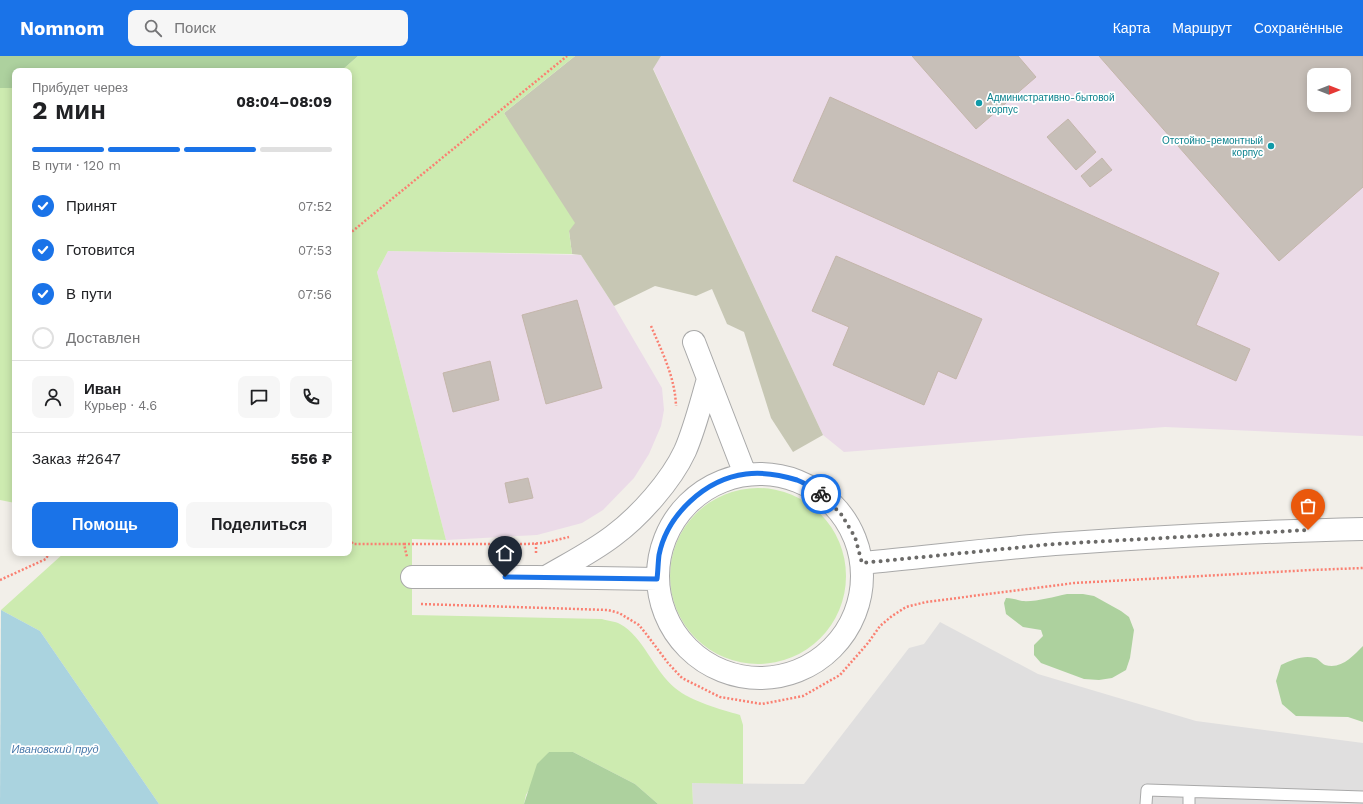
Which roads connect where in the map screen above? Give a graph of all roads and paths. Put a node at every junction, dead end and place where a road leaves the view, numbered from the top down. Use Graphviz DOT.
graph roads {
  1 [pos="567,56"];
  2 [pos="352,232"];
  3 [pos="651,326"];
  4 [pos="694,342"];
  5 [pos="708,379"];
  6 [pos="675,413"];
  7 [pos="745,474"];
  8 [pos="1363,529"];
  9 [pos="574,536"];
  10 [pos="352,544"];
  11 [pos="404,544"];
  12 [pos="48,556"];
  13 [pos="862,563"];
  14 [pos="1363,568"];
  15 [pos="412,577"];
  16 [pos="546,577"];
  17 [pos="657,579"];
  18 [pos="0,580"];
  19 [pos="421,604"];
  20 [pos="1189,792"];
  21 [pos="1363,797"];
  22 [pos="1146,804"];
  23 [pos="1189,804"];
  1 -- 2 [label="path"];
  3 -- 6 [label="path"];
  4 -- 5 [label="street"];
  5 -- 7 [label="street"];
  5 -- 16 [label="street"];
  7 -- 13 [label="street"];
  7 -- 17 [label="street"];
  8 -- 13 [label="street"];
  9 -- 11 [label="path"];
  10 -- 11 [label="path"];
  11 -- 15 [label="path"];
  12 -- 18 [label="path"];
  13 -- 17 [label="street"];
  14 -- 19 [label="path"];
  15 -- 16 [label="street"];
  16 -- 17 [label="street"];
  20 -- 21 [label="lane"];
  20 -- 22 [label="lane"];
  20 -- 23 [label="lane"];
}
